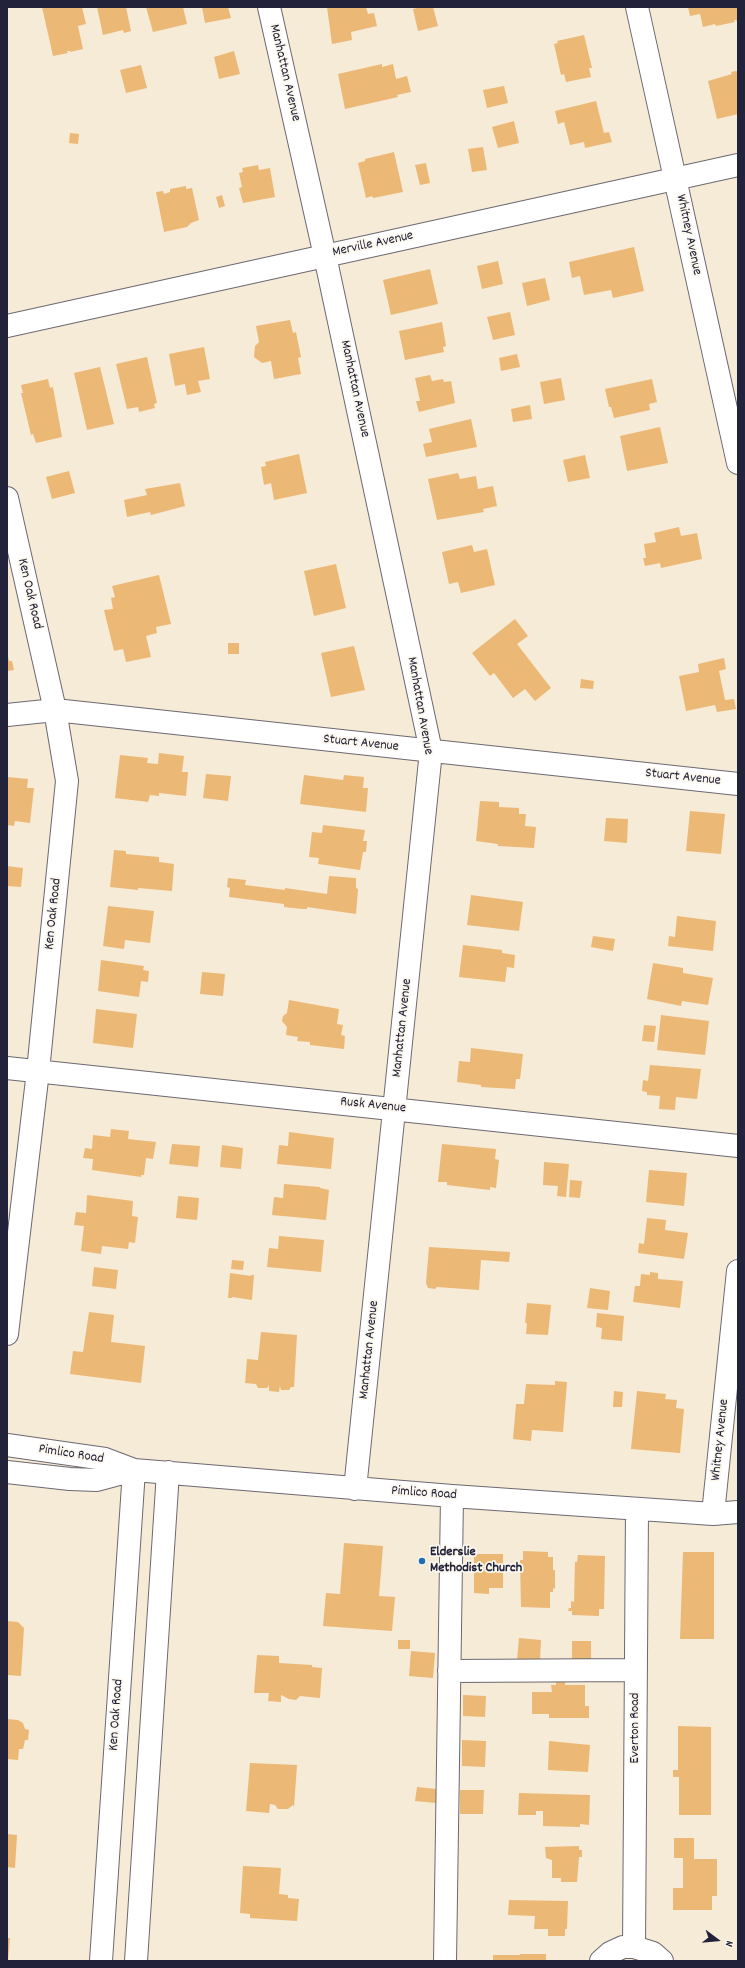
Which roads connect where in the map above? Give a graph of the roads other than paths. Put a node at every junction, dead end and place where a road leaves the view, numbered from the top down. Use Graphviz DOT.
graph roads {
  1 [pos="269,7"];
  2 [pos="637,7"];
  3 [pos="738,165"];
  4 [pos="675,179"];
  5 [pos="325,256"];
  6 [pos="7,326"];
  7 [pos="738,463"];
  8 [pos="7,498"];
  9 [pos="54,710"];
  10 [pos="7,715"];
  11 [pos="431,751"];
  12 [pos="738,784"];
  13 [pos="7,1068"];
  14 [pos="38,1071"];
  15 [pos="395,1109"];
  16 [pos="738,1146"];
  17 [pos="738,1271"];
  18 [pos="7,1334"];
  19 [pos="7,1445"];
  20 [pos="134,1470"];
  21 [pos="8,1471"];
  22 [pos="168,1472"];
  23 [pos="355,1489"];
  24 [pos="452,1496"];
  25 [pos="637,1509"];
  26 [pos="738,1512"];
  27 [pos="713,1514"];
  28 [pos="738,1521"];
  29 [pos="636,1670"];
  30 [pos="449,1671"];
  31 [pos="634,1947"];
  32 [pos="101,1961"];
  33 [pos="136,1961"];
  34 [pos="445,1961"];
  35 [pos="601,1961"];
  36 [pos="662,1961"];
  1 -- 5 [label="street, Manhattan Avenue"];
  2 -- 4 [label="street, Whitney Avenue"];
  3 -- 4 [label="street, Merville Avenue"];
  4 -- 5 [label="street, Merville Avenue"];
  4 -- 7 [label="street, Whitney Avenue"];
  5 -- 6 [label="street, Merville Avenue"];
  5 -- 11 [label="street, Manhattan Avenue"];
  8 -- 9 [label="street, Ken Oak Road"];
  9 -- 10 [label="street, Stuart Avenue"];
  9 -- 11 [label="street, Stuart Avenue"];
  9 -- 14 [label="street, Ken Oak Road"];
  11 -- 12 [label="street, Stuart Avenue"];
  11 -- 15 [label="street, Manhattan Avenue"];
  13 -- 14 [label="street, Rusk Avenue"];
  14 -- 15 [label="street, Rusk Avenue"];
  14 -- 18 [label="street, Ken Oak Road"];
  15 -- 16 [label="street, Rusk Avenue"];
  15 -- 23 [label="street, Manhattan Avenue"];
  17 -- 27 [label="street, Whitney Avenue"];
  19 -- 20 [label="street, Pimlico Road"];
  20 -- 21 [label="street, Pimlico Road"];
  20 -- 22 [label="street, Pimlico Road"];
  20 -- 32 [label="street, Ken Oak Road"];
  22 -- 23 [label="street, Pimlico Road"];
  22 -- 33 [label="street"];
  23 -- 24 [label="street, Pimlico Road"];
  24 -- 25 [label="street, Pimlico Road"];
  24 -- 30 [label="street"];
  25 -- 27 [label="street, Pimlico Road"];
  25 -- 29 [label="street, Everton Road"];
  26 -- 27 [label="street, Pimlico Road"];
  27 -- 28 [label="street, Pimlico Road"];
  29 -- 30 [label="street"];
  29 -- 31 [label="street, Everton Road"];
  30 -- 34 [label="street"];
  31 -- 35 [label="street"];
  31 -- 36 [label="street"];
}
